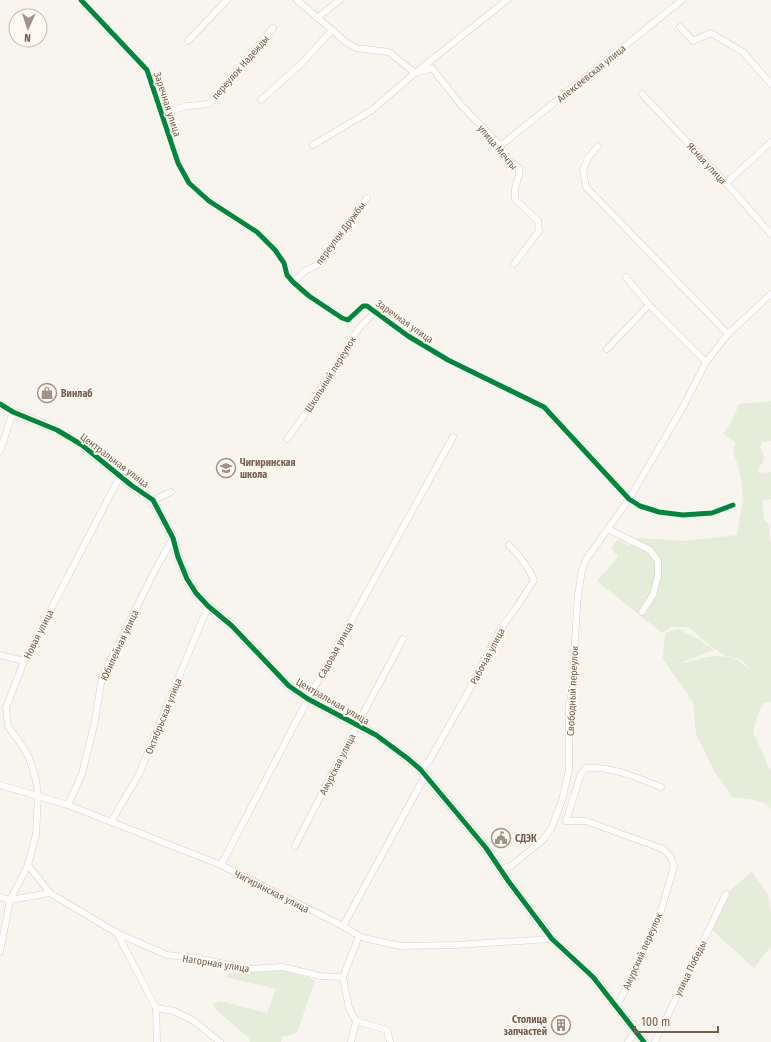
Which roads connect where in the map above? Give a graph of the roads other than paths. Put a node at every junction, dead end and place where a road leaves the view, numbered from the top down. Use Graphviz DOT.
graph roads {
  1 [pos="80,0"];
  2 [pos="227,0"];
  3 [pos="297,0"];
  4 [pos="340,0"];
  5 [pos="507,0"];
  6 [pos="682,0"];
  7 [pos="317,18"];
  8 [pos="680,27"];
  9 [pos="273,28"];
  10 [pos="332,30"];
  11 [pos="188,40"];
  12 [pos="415,73"];
  13 [pos="771,84"];
  14 [pos="642,94"];
  15 [pos="260,100"];
  16 [pos="164,122"];
  17 [pos="771,142"];
  18 [pos="313,145"];
  19 [pos="500,146"];
  20 [pos="598,146"];
  21 [pos="726,183"];
  22 [pos="367,198"];
  23 [pos="771,234"];
  24 [pos="514,264"];
  25 [pos="626,277"];
  26 [pos="293,282"];
  27 [pos="771,294"];
  28 [pos="649,305"];
  29 [pos="376,312"];
  30 [pos="728,334"];
  31 [pos="608,348"];
  32 [pos="706,362"];
  33 [pos="0,404"];
  34 [pos="14,412"];
  35 [pos="453,438"];
  36 [pos="287,439"];
  37 [pos="0,452"];
  38 [pos="120,476"];
  39 [pos="171,492"];
  40 [pos="630,499"];
  41 [pos="154,500"];
  42 [pos="733,505"];
  43 [pos="608,529"];
  44 [pos="173,538"];
  45 [pos="509,545"];
  46 [pos="208,606"];
  47 [pos="642,612"];
  48 [pos="403,639"];
  49 [pos="0,655"];
  50 [pos="24,661"];
  51 [pos="308,699"];
  52 [pos="357,725"];
  53 [pos="420,769"];
  54 [pos="425,776"];
  55 [pos="0,785"];
  56 [pos="661,787"];
  57 [pos="38,796"];
  58 [pos="68,805"];
  59 [pos="111,822"];
  60 [pos="295,846"];
  61 [pos="28,865"];
  62 [pos="222,865"];
  63 [pos="500,870"];
  64 [pos="50,893"];
  65 [pos="726,894"];
  66 [pos="0,897"];
  67 [pos="10,900"];
  68 [pos="343,926"];
  69 [pos="117,933"];
  70 [pos="359,936"];
  71 [pos="552,939"];
  72 [pos="0,952"];
  73 [pos="343,977"];
  74 [pos="617,1007"];
  75 [pos="156,1008"];
  76 [pos="356,1021"];
  77 [pos="635,1031"];
  78 [pos="157,1042"];
  79 [pos="220,1042"];
  80 [pos="351,1042"];
  81 [pos="390,1042"];
  82 [pos="628,1042"];
  83 [pos="644,1042"];
  84 [pos="655,1042"];
  1 -- 16 [label="street, Заречная улица"];
  2 -- 11 [label="street"];
  3 -- 7 [label="street"];
  4 -- 7 [label="street"];
  5 -- 12 [label="street"];
  6 -- 19 [label="street, Алексеевская улица"];
  7 -- 10 [label="street"];
  8 -- 13 [label="street"];
  9 -- 16 [label="street, переулок Надежды"];
  10 -- 12 [label="street"];
  10 -- 15 [label="street"];
  12 -- 18 [label="street"];
  12 -- 19 [label="street, улица Мечты"];
  14 -- 21 [label="street, Ясная улица"];
  16 -- 26 [label="street, Заречная улица"];
  17 -- 21 [label="street"];
  19 -- 24 [label="street, улица Мечты"];
  20 -- 30 [label="street"];
  21 -- 23 [label="street, Ясная улица"];
  22 -- 26 [label="street, переулок Дружбы"];
  25 -- 28 [label="street"];
  26 -- 29 [label="street, Заречная улица"];
  27 -- 30 [label="street"];
  28 -- 31 [label="street"];
  28 -- 32 [label="street"];
  29 -- 36 [label="street, Школьный переулок"];
  29 -- 40 [label="street, Заречная улица"];
  30 -- 32 [label="street"];
  32 -- 40 [label="street"];
  33 -- 34 [label="street, Центральная улица"];
  34 -- 37 [label="street"];
  34 -- 38 [label="street, Центральная улица"];
  35 -- 51 [label="street, Садовая улица"];
  38 -- 41 [label="street, Центральная улица"];
  38 -- 50 [label="street, Новая улица"];
  39 -- 41 [label="street"];
  40 -- 42 [label="street, Заречная улица"];
  40 -- 43 [label="street, Свободный переулок"];
  41 -- 44 [label="street, Центральная улица"];
  43 -- 47 [label="street"];
  43 -- 63 [label="street, Свободный переулок"];
  44 -- 46 [label="street, Центральная улица"];
  44 -- 58 [label="street, Юбилейная улица"];
  45 -- 53 [label="street, Рабочая улица"];
  46 -- 51 [label="street, Центральная улица"];
  46 -- 59 [label="street, Октябрьская улица"];
  48 -- 52 [label="street, Амурская улица"];
  49 -- 50 [label="street"];
  50 -- 57 [label="street, Новая улица"];
  51 -- 52 [label="street, Центральная улица"];
  51 -- 62 [label="street, Садовая улица"];
  52 -- 53 [label="street, Центральная улица"];
  52 -- 60 [label="street, Амурская улица"];
  53 -- 54 [label="street, Центральная улица"];
  54 -- 63 [label="street, Центральная улица"];
  54 -- 68 [label="street"];
  55 -- 57 [label="street, Чигиринская улица"];
  56 -- 74 [label="street, Амурский переулок"];
  57 -- 58 [label="street, Чигиринская улица"];
  57 -- 61 [label="street, Новая улица"];
  58 -- 59 [label="street, Чигиринская улица"];
  59 -- 62 [label="street, Чигиринская улица"];
  61 -- 64 [label="street"];
  61 -- 67 [label="street, Новая улица"];
  62 -- 68 [label="street, Чигиринская улица"];
  63 -- 71 [label="street, Центральная улица"];
  64 -- 67 [label="street"];
  64 -- 69 [label="street, Нагорная улица"];
  65 -- 84 [label="street, улица Победы"];
  66 -- 67 [label="street"];
  67 -- 72 [label="street, Новая улица"];
  68 -- 70 [label="street, Чигиринская улица"];
  69 -- 73 [label="street, Нагорная улица"];
  69 -- 75 [label="street"];
  70 -- 71 [label="street, Чигиринская улица"];
  70 -- 73 [label="street"];
  71 -- 74 [label="street, Центральная улица"];
  73 -- 76 [label="street"];
  74 -- 77 [label="street, Центральная улица"];
  75 -- 78 [label="street"];
  75 -- 79 [label="street"];
  76 -- 80 [label="street"];
  76 -- 81 [label="street"];
  77 -- 82 [label="street"];
  77 -- 83 [label="street, Центральная улица"];
}
